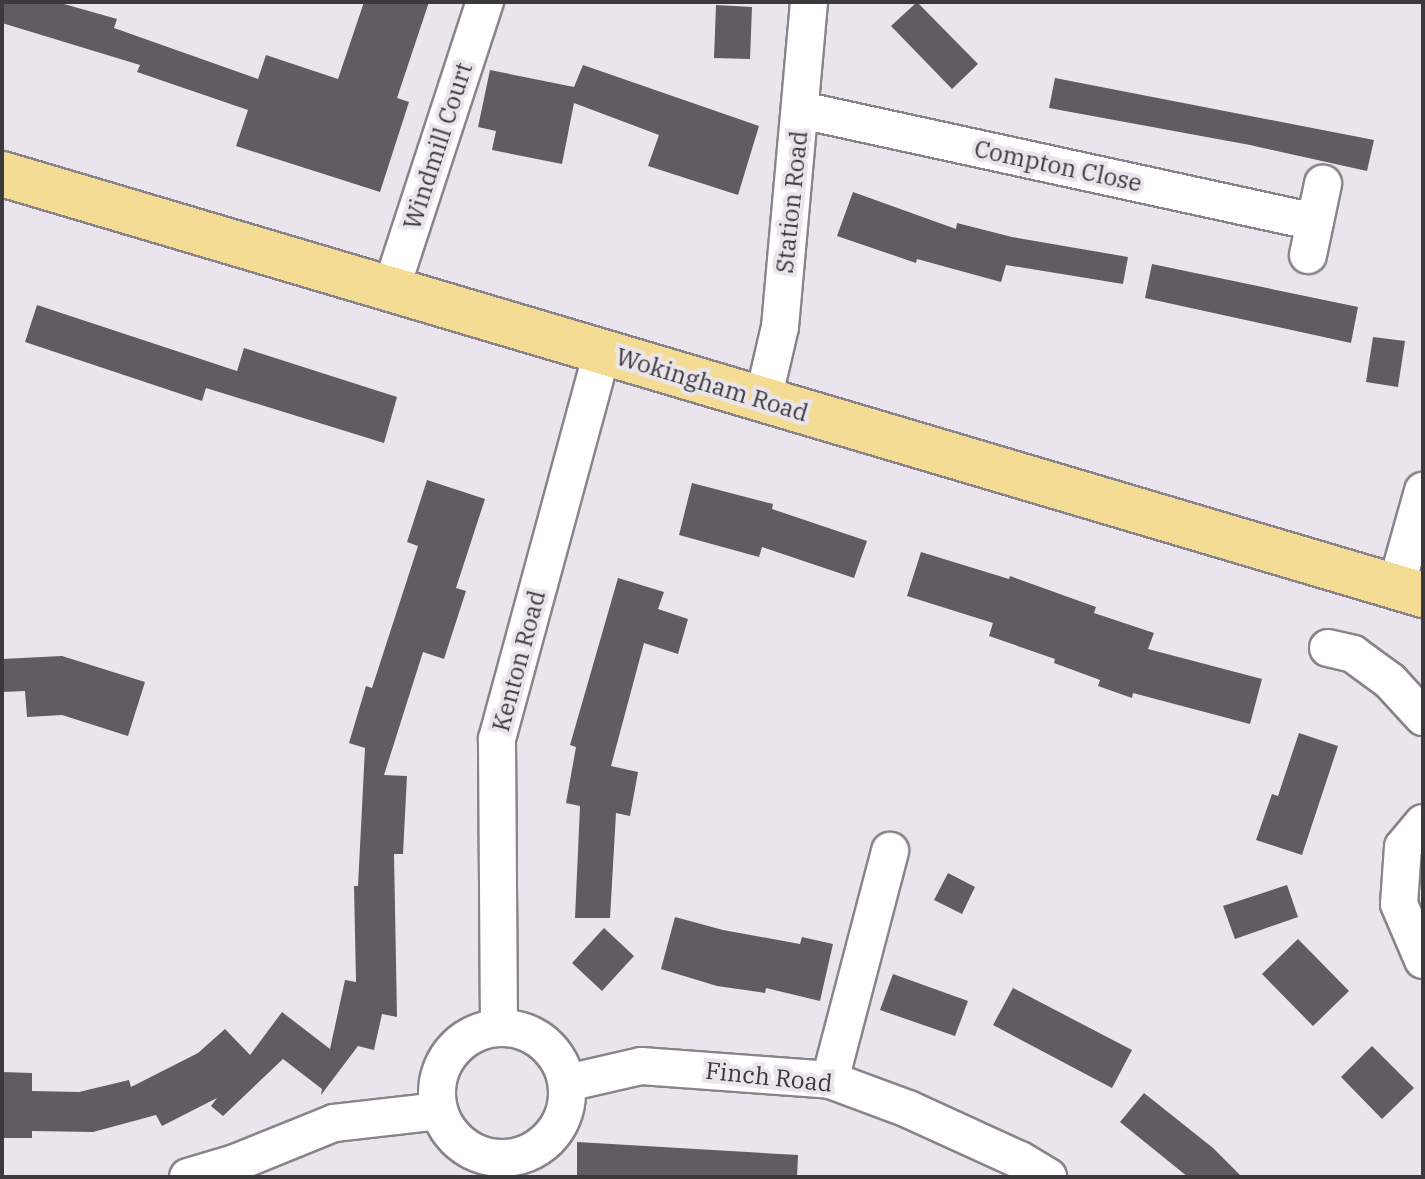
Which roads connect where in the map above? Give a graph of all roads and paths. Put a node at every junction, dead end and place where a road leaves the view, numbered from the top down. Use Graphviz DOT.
graph roads {
  1 [pos="485,2"];
  2 [pos="809,2"];
  3 [pos="801,110"];
  4 [pos="2,174"];
  5 [pos="1323,184"];
  6 [pos="391,289"];
  7 [pos="602,352"];
  8 [pos="763,400"];
  9 [pos="1423,491"];
  10 [pos="1410,591"];
  11 [pos="1328,648"];
  12 [pos="1423,717"];
  13 [pos="1423,823"];
  14 [pos="890,851"];
  15 [pos="1423,960"];
  16 [pos="499,1027"];
  17 [pos="830,1080"];
  18 [pos="567,1083"];
  19 [pos="439,1111"];
  20 [pos="506,1168"];
  21 [pos="188,1177"];
  22 [pos="1048,1177"];
  1 -- 6 [label="street, Windmill Court"];
  2 -- 3 [label="street, Station Road"];
  3 -- 5 [label="street, Compton Close"];
  3 -- 8 [label="street, Station Road"];
  4 -- 6 [label="main road, Wokingham Road"];
  6 -- 7 [label="main road, Wokingham Road"];
  7 -- 8 [label="main road, Wokingham Road"];
  7 -- 16 [label="street, Kenton Road"];
  8 -- 10 [label="main road, Wokingham Road"];
  9 -- 10 [label="street"];
  11 -- 12 [label="street"];
  13 -- 15 [label="street"];
  14 -- 17 [label="street"];
  16 -- 18 [label="street"];
  16 -- 19 [label="street"];
  17 -- 18 [label="street, Finch Road"];
  17 -- 22 [label="street, Finch Road"];
  18 -- 20 [label="street"];
  19 -- 20 [label="street"];
  19 -- 21 [label="street"];
}
